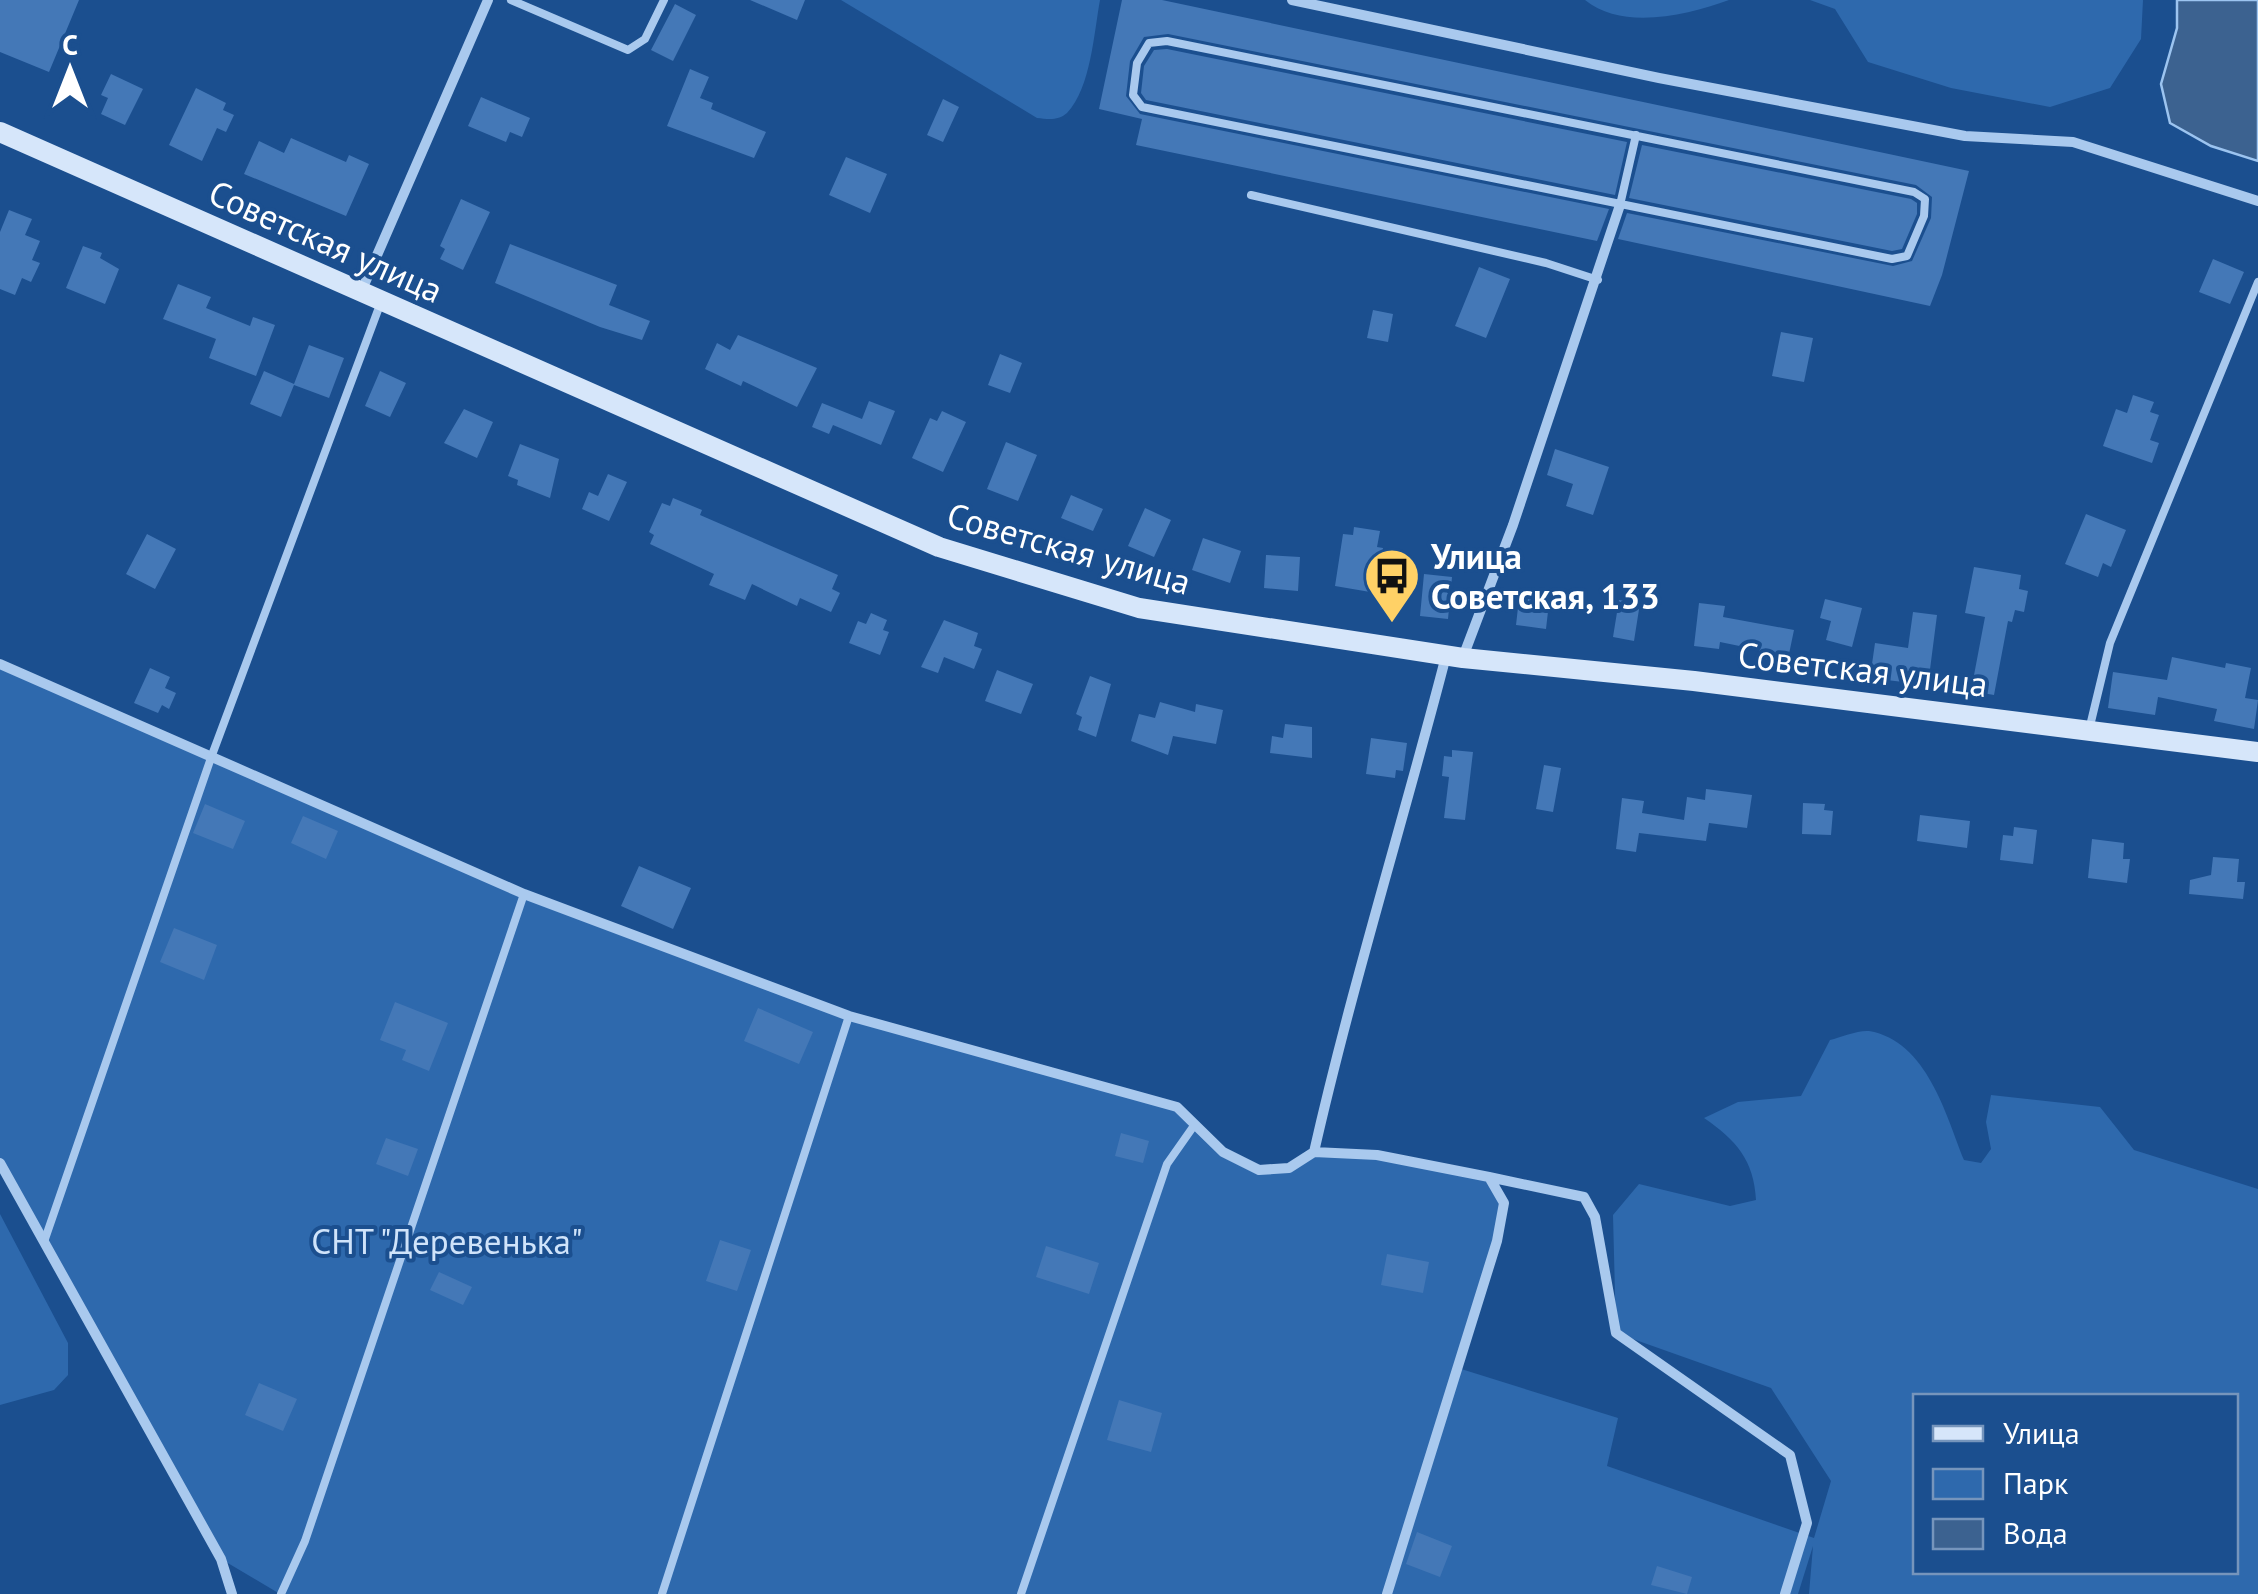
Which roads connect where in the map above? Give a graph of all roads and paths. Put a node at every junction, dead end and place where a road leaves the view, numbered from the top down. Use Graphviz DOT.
graph roads {
  1 [pos="488,0"];
  2 [pos="510,0"];
  3 [pos="664,0"];
  4 [pos="1292,0"];
  5 [pos="0,132"];
  6 [pos="1636,135"];
  7 [pos="1251,195"];
  8 [pos="2258,202"];
  9 [pos="1620,205"];
  10 [pos="1598,280"];
  11 [pos="2258,282"];
  12 [pos="361,293"];
  13 [pos="381,302"];
  14 [pos="1454,657"];
  15 [pos="0,664"];
  16 [pos="2090,730"];
  17 [pos="2258,752"];
  18 [pos="212,755"];
  19 [pos="524,894"];
  20 [pos="849,1016"];
  21 [pos="1193,1126"];
  22 [pos="1314,1152"];
  23 [pos="0,1163"];
  24 [pos="1489,1177"];
  25 [pos="45,1239"];
  26 [pos="232,1594"];
  27 [pos="281,1594"];
  28 [pos="662,1594"];
  29 [pos="1021,1594"];
  30 [pos="1387,1594"];
  31 [pos="1785,1594"];
  1 -- 12 [label="street"];
  2 -- 3 [label="lane"];
  4 -- 8 [label="street"];
  5 -- 12 [label="street, Советская улица"];
  6 -- 9 [label="lane"];
  6 -- 9 [label="lane"];
  6 -- 9 [label="lane"];
  7 -- 10 [label="lane"];
  9 -- 10 [label="street"];
  10 -- 14 [label="street"];
  11 -- 16 [label="lane"];
  12 -- 13 [label="street, Советская улица"];
  13 -- 14 [label="street, Советская улица"];
  13 -- 18 [label="lane"];
  14 -- 16 [label="street, Советская улица"];
  14 -- 22 [label="street"];
  15 -- 18 [label="street"];
  16 -- 17 [label="street, Советская улица"];
  18 -- 19 [label="street"];
  18 -- 25 [label="lane"];
  19 -- 20 [label="street"];
  19 -- 27 [label="lane"];
  20 -- 21 [label="street"];
  20 -- 28 [label="lane"];
  21 -- 22 [label="street"];
  21 -- 29 [label="lane"];
  22 -- 24 [label="street"];
  23 -- 25 [label="street"];
  24 -- 30 [label="street"];
  24 -- 31 [label="street"];
  25 -- 26 [label="street"];
}
